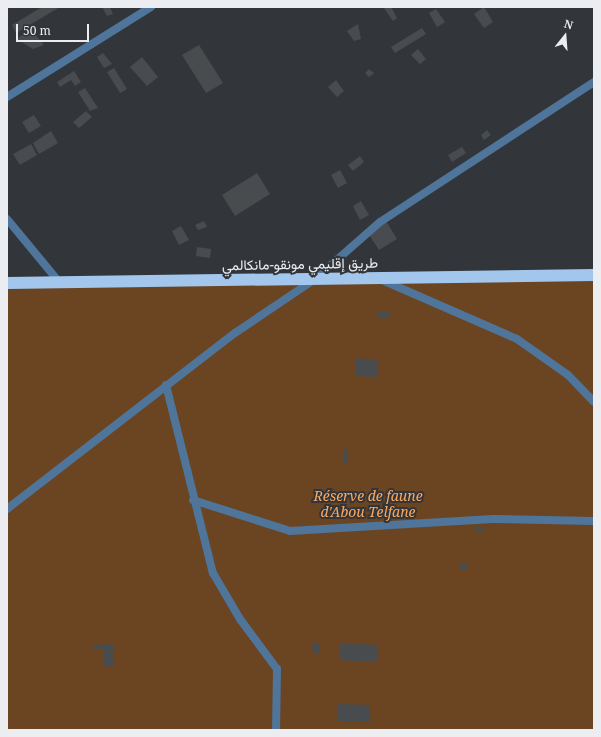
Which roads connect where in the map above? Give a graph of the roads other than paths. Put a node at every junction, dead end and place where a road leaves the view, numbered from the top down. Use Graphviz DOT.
graph roads {
  1 [pos="151,7"];
  2 [pos="594,82"];
  3 [pos="7,97"];
  4 [pos="7,219"];
  5 [pos="594,275"];
  6 [pos="377,278"];
  7 [pos="315,279"];
  8 [pos="60,282"];
  9 [pos="7,283"];
  10 [pos="166,385"];
  11 [pos="594,402"];
  12 [pos="193,500"];
  13 [pos="7,509"];
  14 [pos="594,521"];
  15 [pos="276,730"];
  1 -- 3 [label="street"];
  2 -- 7 [label="street"];
  4 -- 8 [label="street"];
  5 -- 6 [label="highway, طريق إقليمي مونقو-مانكالمي"];
  6 -- 7 [label="highway, طريق إقليمي مونقو-مانكالمي"];
  6 -- 11 [label="street"];
  7 -- 8 [label="highway, طريق إقليمي مونقو-مانكالمي"];
  7 -- 10 [label="street"];
  8 -- 9 [label="highway, طريق إقليمي مونقو-مانكالمي"];
  10 -- 12 [label="street"];
  10 -- 13 [label="street"];
  12 -- 14 [label="street"];
  12 -- 15 [label="street"];
}
